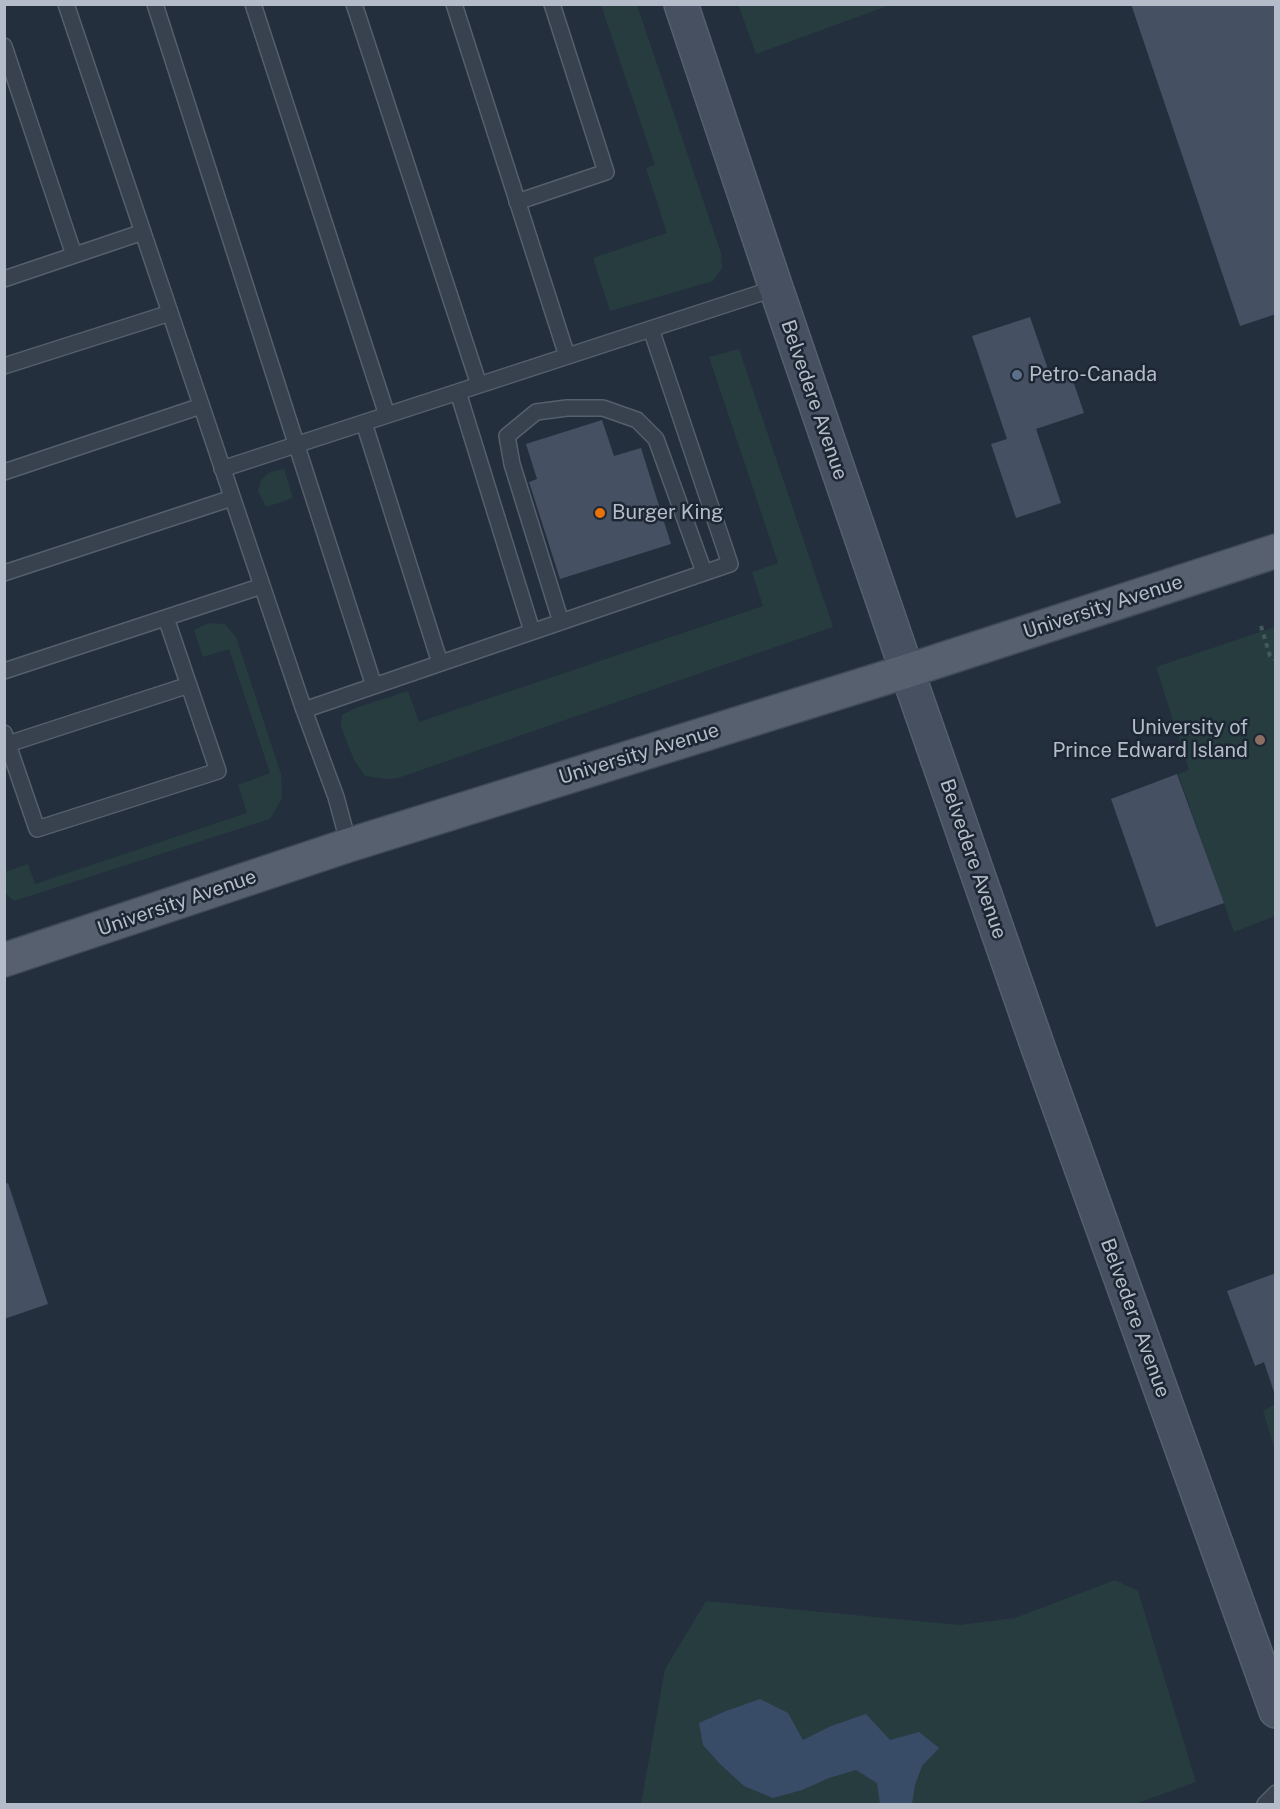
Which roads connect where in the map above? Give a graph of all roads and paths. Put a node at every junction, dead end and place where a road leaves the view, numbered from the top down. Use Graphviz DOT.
graph roads {
  1 [pos="66,4"];
  2 [pos="155,4"];
  3 [pos="253,4"];
  4 [pos="354,4"];
  5 [pos="454,4"];
  6 [pos="552,4"];
  7 [pos="681,4"];
  8 [pos="4,46"];
  9 [pos="517,202"];
  10 [pos="143,232"];
  11 [pos="74,255"];
  12 [pos="4,279"];
  13 [pos="776,288"];
  14 [pos="170,313"];
  15 [pos="651,329"];
  16 [pos="567,356"];
  17 [pos="4,366"];
  18 [pos="479,385"];
  19 [pos="458,392"];
  20 [pos="201,406"];
  21 [pos="387,416"];
  22 [pos="364,423"];
  23 [pos="297,444"];
  24 [pos="222,469"];
  25 [pos="4,472"];
  26 [pos="232,498"];
  27 [pos="1275,551"];
  28 [pos="704,572"];
  29 [pos="4,573"];
  30 [pos="262,586"];
  31 [pos="166,618"];
  32 [pos="561,621"];
  33 [pos="1261,626"];
  34 [pos="532,631"];
  35 [pos="1275,660"];
  36 [pos="440,663"];
  37 [pos="4,671"];
  38 [pos="907,671"];
  39 [pos="189,685"];
  40 [pos="374,686"];
  41 [pos="304,710"];
  42 [pos="6,739"];
  43 [pos="349,845"];
  44 [pos="4,960"];
  45 [pos="1275,1710"];
  46 [pos="1275,1793"];
  47 [pos="1265,1804"];
  1 -- 10 [label="lane"];
  2 -- 23 [label="lane"];
  3 -- 21 [label="lane"];
  4 -- 18 [label="lane"];
  5 -- 9 [label="lane"];
  6 -- 9 [label="lane"];
  7 -- 13 [label="main road, Belvedere Avenue"];
  8 -- 11 [label="lane"];
  9 -- 16 [label="lane"];
  10 -- 11 [label="lane"];
  10 -- 14 [label="lane"];
  11 -- 12 [label="lane"];
  13 -- 15 [label="lane"];
  13 -- 38 [label="main road, Belvedere Avenue"];
  14 -- 17 [label="lane"];
  14 -- 20 [label="lane"];
  15 -- 16 [label="lane"];
  15 -- 28 [label="lane"];
  16 -- 18 [label="lane"];
  18 -- 19 [label="lane"];
  19 -- 21 [label="lane"];
  19 -- 34 [label="lane"];
  20 -- 24 [label="lane"];
  20 -- 25 [label="lane"];
  21 -- 22 [label="lane"];
  22 -- 23 [label="lane"];
  22 -- 36 [label="lane"];
  23 -- 24 [label="lane"];
  23 -- 40 [label="lane"];
  24 -- 26 [label="lane"];
  26 -- 29 [label="lane"];
  26 -- 30 [label="lane"];
  27 -- 38 [label="main road, University Avenue"];
  28 -- 32 [label="lane"];
  28 -- 32 [label="lane"];
  30 -- 31 [label="lane"];
  30 -- 41 [label="lane"];
  31 -- 37 [label="lane"];
  31 -- 39 [label="lane"];
  32 -- 34 [label="lane"];
  33 -- 35 [label="path"];
  34 -- 36 [label="lane"];
  36 -- 40 [label="lane"];
  38 -- 43 [label="main road, University Avenue"];
  38 -- 45 [label="main road, Belvedere Avenue"];
  39 -- 42 [label="lane"];
  39 -- 42 [label="lane"];
  40 -- 41 [label="lane"];
  41 -- 43 [label="lane"];
  43 -- 44 [label="main road, University Avenue"];
  46 -- 47 [label="lane"];
}
